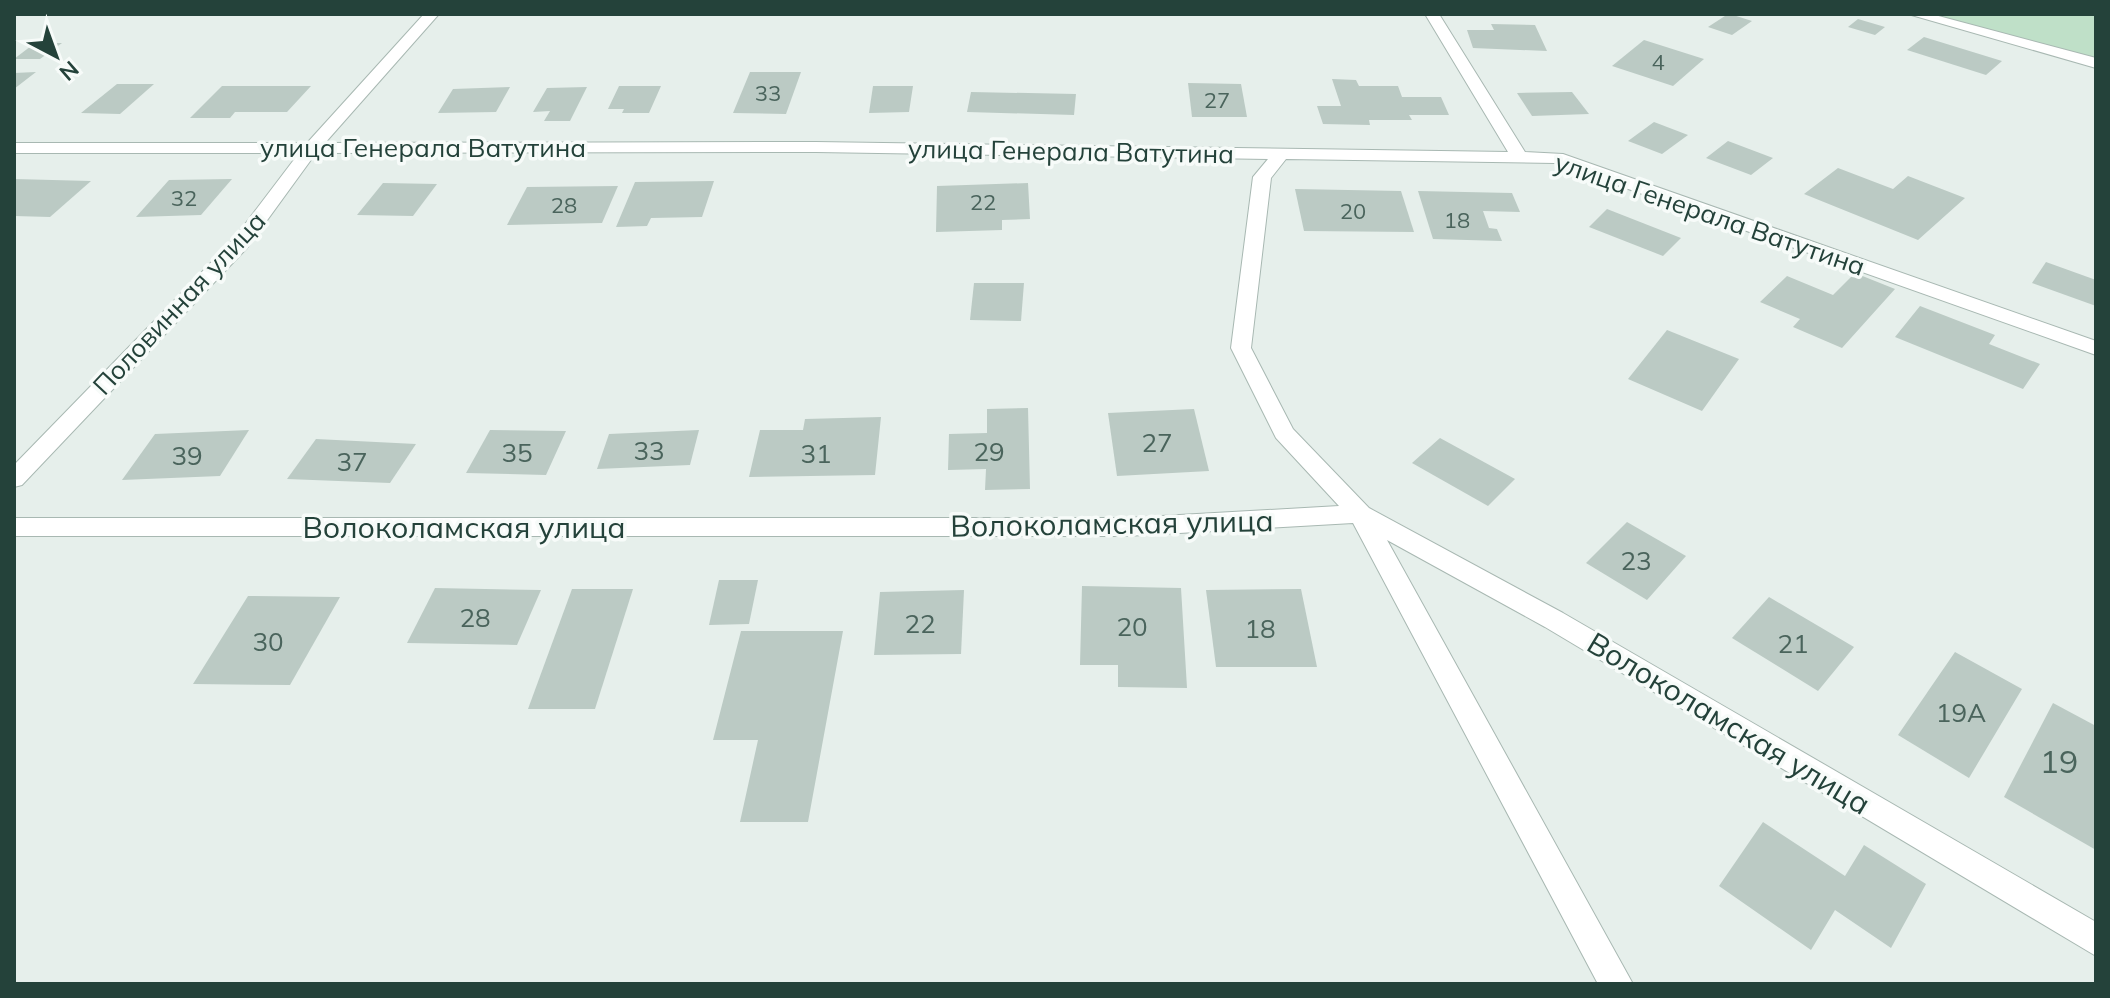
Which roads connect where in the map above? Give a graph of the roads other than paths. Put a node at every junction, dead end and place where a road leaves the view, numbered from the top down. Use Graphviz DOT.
graph roads {
  1 [pos="432,14"];
  2 [pos="1432,14"];
  3 [pos="1915,14"];
  4 [pos="2096,63"];
  5 [pos="312,147"];
  6 [pos="14,148"];
  7 [pos="1281,154"];
  8 [pos="1518,155"];
  9 [pos="2096,348"];
  10 [pos="14,479"];
  11 [pos="1360,514"];
  12 [pos="14,527"];
  13 [pos="2096,940"];
  14 [pos="1616,984"];
  1 -- 5 [label="street, Половинная улица"];
  2 -- 8 [label="street"];
  3 -- 4 [label="street"];
  5 -- 6 [label="street, улица Генерала Ватутина"];
  5 -- 7 [label="street, улица Генерала Ватутина"];
  5 -- 10 [label="street, Половинная улица"];
  7 -- 8 [label="street, улица Генерала Ватутина"];
  7 -- 11 [label="street"];
  8 -- 9 [label="street, улица Генерала Ватутина"];
  11 -- 12 [label="street, Волоколамская улица"];
  11 -- 13 [label="street, Волоколамская улица"];
  11 -- 14 [label="street"];
}
